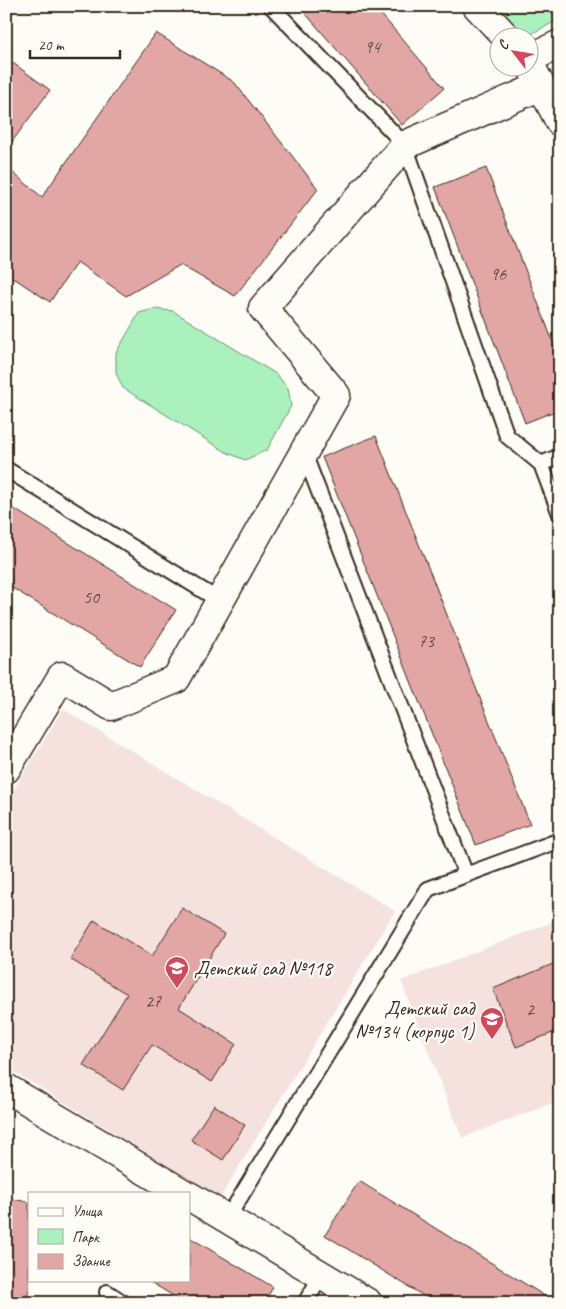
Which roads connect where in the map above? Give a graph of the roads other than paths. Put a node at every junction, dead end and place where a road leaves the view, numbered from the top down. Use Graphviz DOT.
graph roads {
  1 [pos="271,6"];
  2 [pos="477,6"];
  3 [pos="498,28"];
  4 [pos="560,44"];
  5 [pos="538,55"];
  6 [pos="538,78"];
  7 [pos="542,86"];
  8 [pos="560,122"];
  9 [pos="405,145"];
  10 [pos="304,452"];
  11 [pos="560,456"];
  12 [pos="541,464"];
  13 [pos="6,469"];
  14 [pos="560,514"];
  15 [pos="220,601"];
  16 [pos="6,769"];
  17 [pos="560,840"];
  18 [pos="466,875"];
  19 [pos="6,1088"];
  20 [pos="181,1192"];
  21 [pos="190,1197"];
  22 [pos="227,1219"];
  23 [pos="322,1275"];
  24 [pos="106,1292"];
  25 [pos="124,1303"];
  26 [pos="305,1303"];
  27 [pos="368,1303"];
  1 -- 9 [label="lane"];
  2 -- 3 [label="street"];
  4 -- 5 [label="street"];
  6 -- 7 [label="street"];
  7 -- 8 [label="street"];
  7 -- 9 [label="street"];
  9 -- 10 [label="street"];
  9 -- 12 [label="lane"];
  10 -- 15 [label="street"];
  10 -- 18 [label="lane"];
  11 -- 12 [label="lane"];
  12 -- 14 [label="lane"];
  13 -- 15 [label="lane"];
  15 -- 16 [label="street"];
  17 -- 18 [label="lane"];
  18 -- 22 [label="lane"];
  19 -- 20 [label="street"];
  21 -- 22 [label="street"];
  22 -- 23 [label="street"];
  23 -- 26 [label="lane"];
  23 -- 27 [label="street"];
  24 -- 25 [label="lane"];
}
